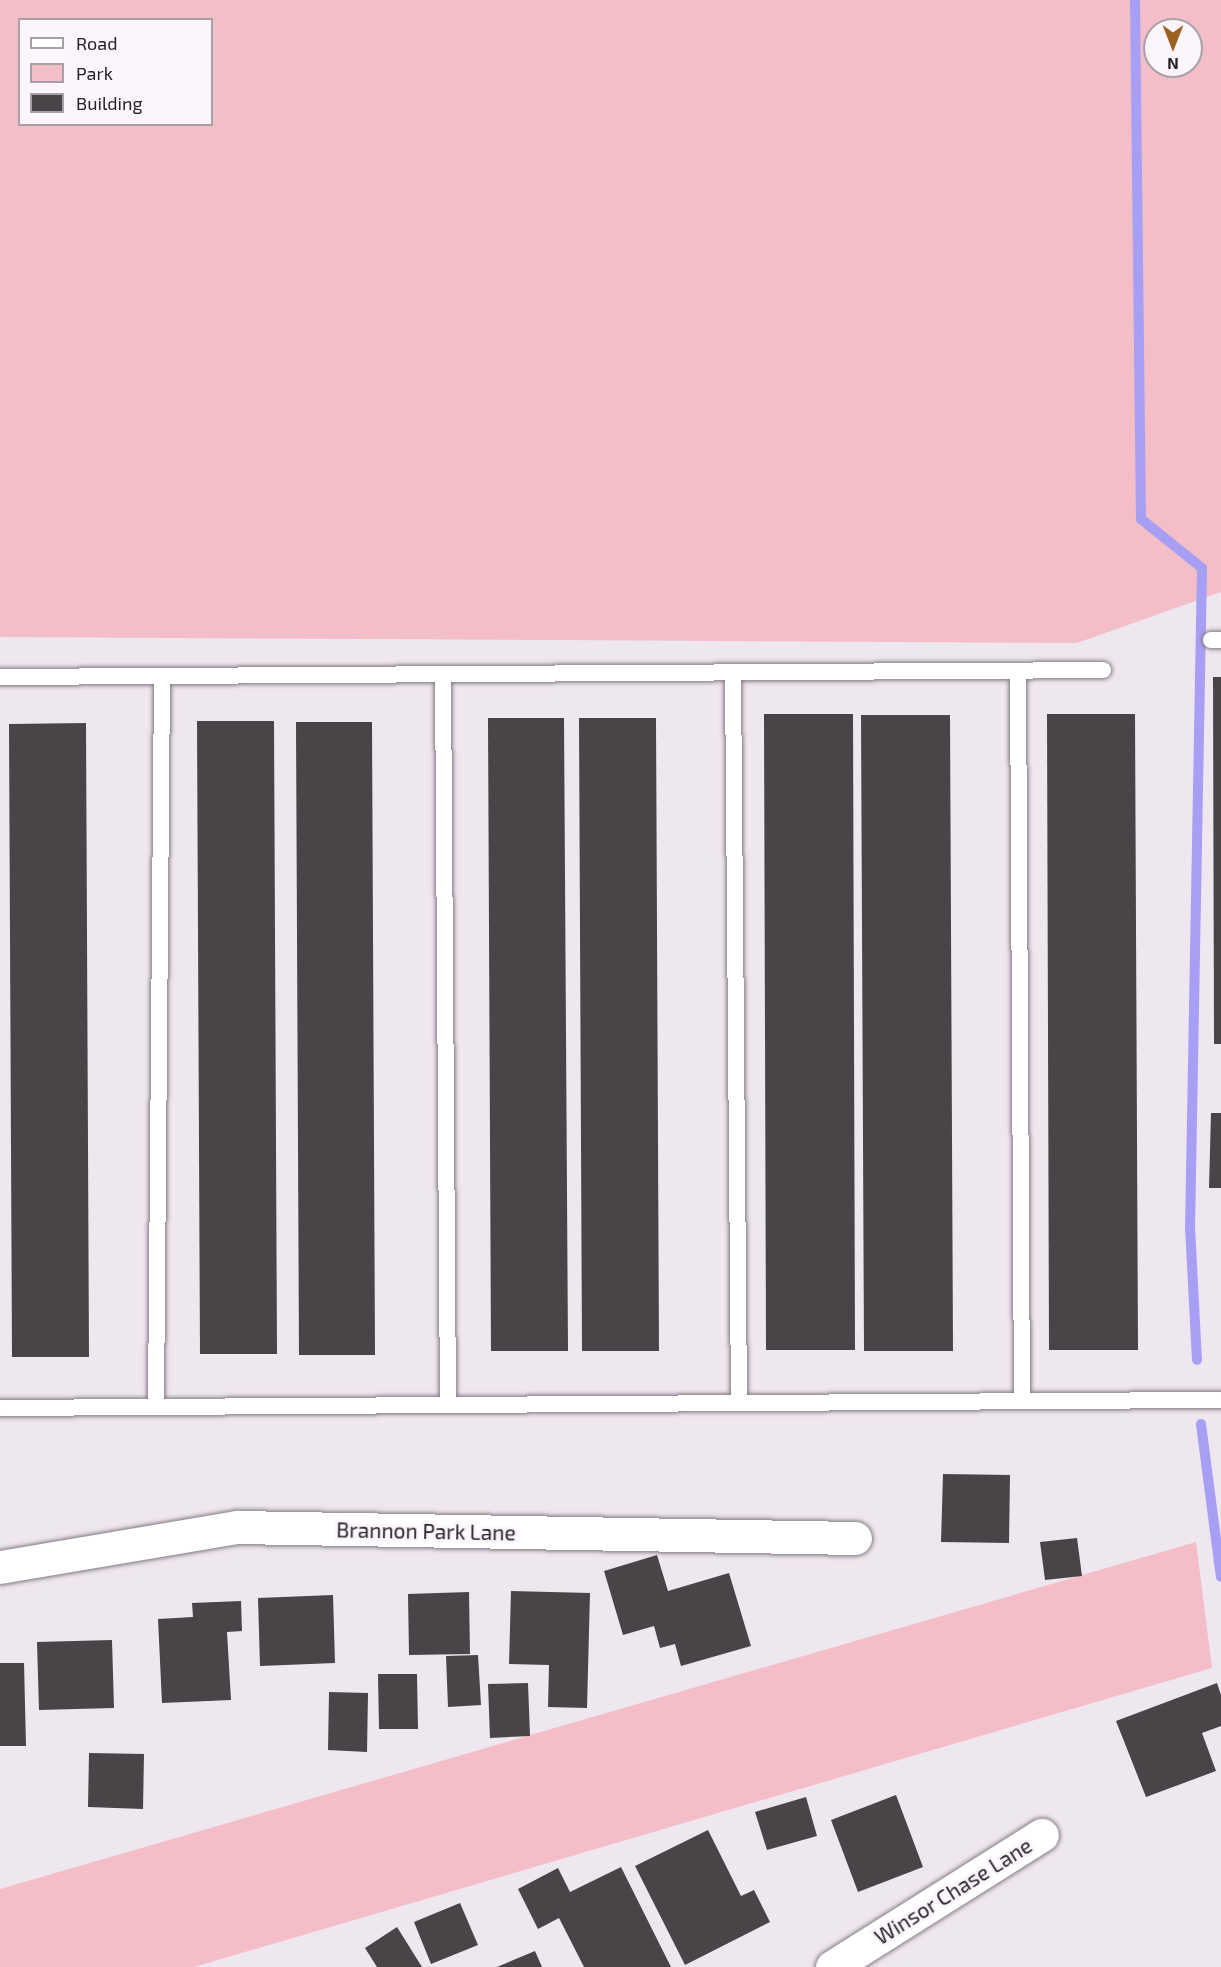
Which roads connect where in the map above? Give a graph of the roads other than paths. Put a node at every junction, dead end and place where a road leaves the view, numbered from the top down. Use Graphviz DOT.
graph roads {
  1 [pos="1018,670"];
  2 [pos="1103,670"];
  3 [pos="733,672"];
  4 [pos="443,675"];
  5 [pos="162,676"];
  6 [pos="0,677"];
  7 [pos="1221,1400"];
  8 [pos="1022,1401"];
  9 [pos="739,1403"];
  10 [pos="448,1404"];
  11 [pos="156,1407"];
  12 [pos="0,1408"];
  13 [pos="855,1538"];
  14 [pos="0,1567"];
  15 [pos="1042,1835"];
  16 [pos="832,1967"];
  1 -- 2 [label="lane"];
  1 -- 3 [label="lane"];
  1 -- 8 [label="lane"];
  3 -- 4 [label="lane"];
  3 -- 9 [label="lane"];
  4 -- 5 [label="lane"];
  4 -- 10 [label="lane"];
  5 -- 6 [label="lane"];
  5 -- 11 [label="lane"];
  7 -- 8 [label="lane"];
  8 -- 9 [label="lane"];
  9 -- 10 [label="lane"];
  10 -- 11 [label="lane"];
  11 -- 12 [label="lane"];
  13 -- 14 [label="street, Brannon Park Lane"];
  15 -- 16 [label="street, Winsor Chase Lane"];
}
